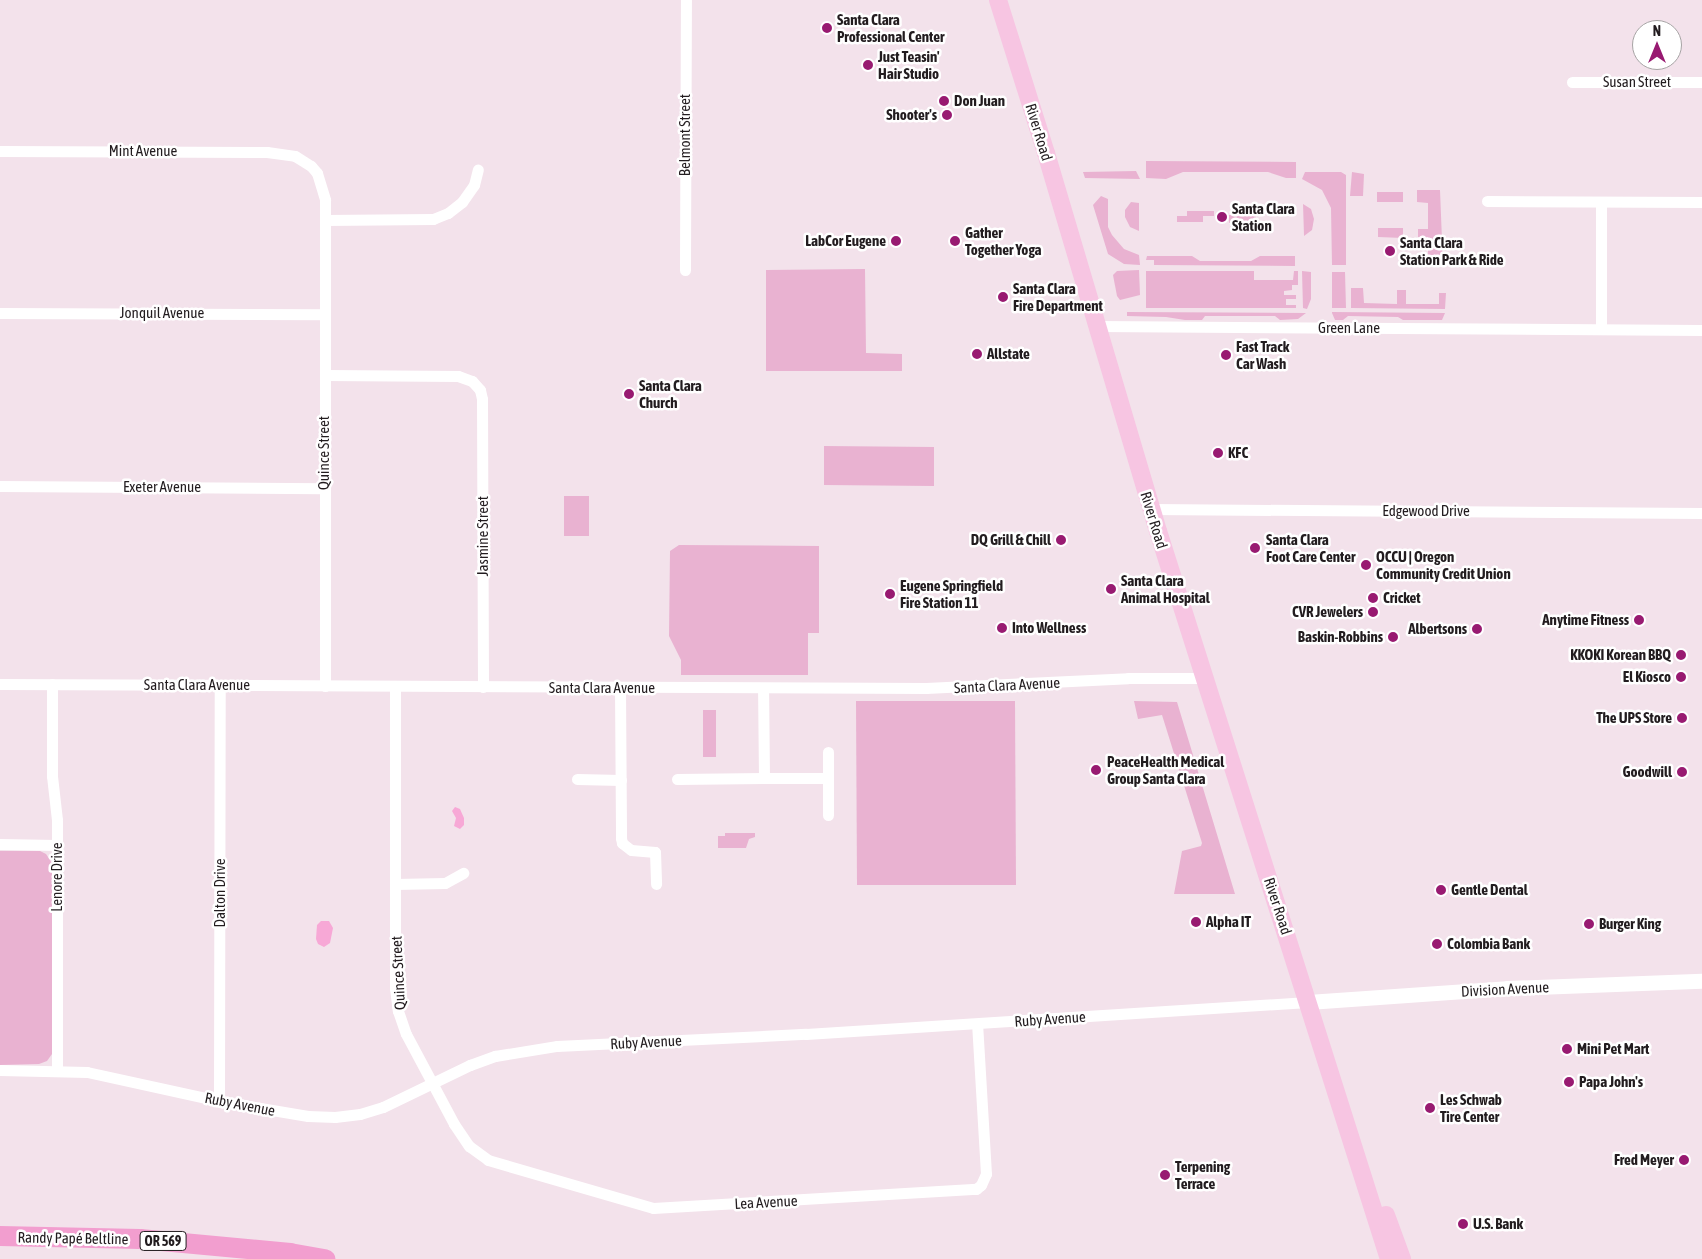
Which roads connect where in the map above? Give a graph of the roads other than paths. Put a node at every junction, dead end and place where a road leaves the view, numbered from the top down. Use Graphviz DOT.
graph roads {
  1 [pos="686,0"];
  2 [pos="998,0"];
  3 [pos="1572,82"];
  4 [pos="1702,82"];
  5 [pos="0,151"];
  6 [pos="286,154"];
  7 [pos="478,169"];
  8 [pos="1487,201"];
  9 [pos="1601,202"];
  10 [pos="1702,202"];
  11 [pos="325,220"];
  12 [pos="685,270"];
  13 [pos="0,313"];
  14 [pos="324,314"];
  15 [pos="1097,326"];
  16 [pos="1601,329"];
  17 [pos="1702,330"];
  18 [pos="325,375"];
  19 [pos="0,486"];
  20 [pos="324,488"];
  21 [pos="1151,509"];
  22 [pos="1700,513"];
  23 [pos="1203,678"];
  24 [pos="0,684"];
  25 [pos="52,684"];
  26 [pos="220,686"];
  27 [pos="324,686"];
  28 [pos="394,686"];
  29 [pos="483,687"];
  30 [pos="620,688"];
  31 [pos="763,688"];
  32 [pos="828,752"];
  33 [pos="764,778"];
  34 [pos="828,778"];
  35 [pos="677,779"];
  36 [pos="577,780"];
  37 [pos="620,780"];
  38 [pos="828,816"];
  39 [pos="0,844"];
  40 [pos="57,845"];
  41 [pos="463,873"];
  42 [pos="395,884"];
  43 [pos="656,884"];
  44 [pos="1702,981"];
  45 [pos="1308,1002"];
  46 [pos="977,1024"];
  47 [pos="0,1070"];
  48 [pos="57,1070"];
  49 [pos="432,1084"];
  50 [pos="219,1101"];
  51 [pos="1347,1123"];
  52 [pos="0,1236"];
  53 [pos="325,1259"];
  54 [pos="1389,1259"];
  55 [pos="1402,1259"];
  1 -- 12 [label="street, Belmont Street"];
  2 -- 15 [label="main road, River Road"];
  3 -- 4 [label="street, Susan Street"];
  5 -- 6 [label="street, Mint Avenue"];
  6 -- 11 [label="street, Quince Street"];
  7 -- 11 [label="street"];
  8 -- 9 [label="street"];
  9 -- 10 [label="street"];
  9 -- 16 [label="street"];
  11 -- 14 [label="street, Quince Street"];
  13 -- 14 [label="street, Jonquil Avenue"];
  14 -- 18 [label="street, Quince Street"];
  15 -- 16 [label="street, Green Lane"];
  15 -- 21 [label="main road, River Road"];
  16 -- 17 [label="street, Green Lane"];
  18 -- 20 [label="street, Quince Street"];
  18 -- 29 [label="street, Jasmine Street"];
  19 -- 20 [label="street, Exeter Avenue"];
  20 -- 27 [label="street, Quince Street"];
  21 -- 22 [label="street, Edgewood Drive"];
  21 -- 23 [label="main road, River Road"];
  23 -- 31 [label="street, Santa Clara Avenue"];
  23 -- 45 [label="main road, River Road"];
  24 -- 25 [label="street, Santa Clara Avenue"];
  25 -- 26 [label="street, Santa Clara Avenue"];
  25 -- 40 [label="street, Lenore Drive"];
  26 -- 27 [label="street, Santa Clara Avenue"];
  26 -- 50 [label="street, Dalton Drive"];
  27 -- 28 [label="street, Santa Clara Avenue"];
  28 -- 29 [label="street, Santa Clara Avenue"];
  28 -- 42 [label="street, Quince Street"];
  29 -- 30 [label="street, Santa Clara Avenue"];
  30 -- 31 [label="street, Santa Clara Avenue"];
  30 -- 37 [label="street"];
  31 -- 33 [label="street"];
  32 -- 34 [label="street"];
  33 -- 34 [label="street"];
  33 -- 35 [label="street"];
  34 -- 38 [label="street"];
  36 -- 37 [label="street"];
  37 -- 43 [label="street"];
  39 -- 40 [label="street"];
  40 -- 48 [label="street, Lenore Drive"];
  41 -- 42 [label="street"];
  42 -- 49 [label="street, Quince Street"];
  44 -- 45 [label="street, Division Avenue"];
  45 -- 46 [label="street, Ruby Avenue"];
  45 -- 51 [label="main road, River Road"];
  46 -- 49 [label="street, Ruby Avenue"];
  46 -- 49 [label="street, Lea Avenue"];
  47 -- 48 [label="street, Ruby Avenue"];
  48 -- 50 [label="street, Ruby Avenue"];
  49 -- 50 [label="street, Ruby Avenue"];
  51 -- 54 [label="main road"];
  51 -- 55 [label="main road"];
  52 -- 53 [label="highway, Randy Papé Beltline / OR 569"];
}
